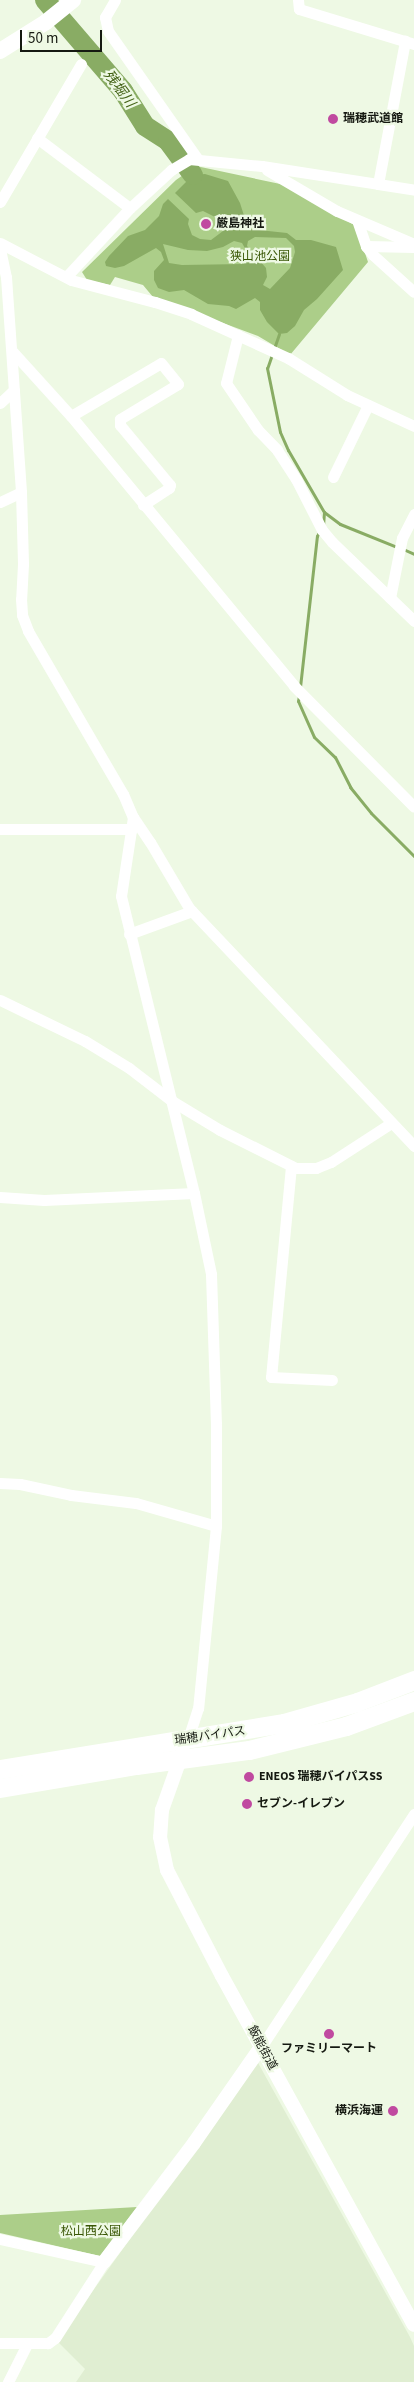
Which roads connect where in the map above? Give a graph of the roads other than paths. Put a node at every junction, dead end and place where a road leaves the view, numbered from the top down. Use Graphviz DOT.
graph roads {
  1 [pos="115,0"];
  2 [pos="298,0"];
  3 [pos="71,2"];
  4 [pos="409,42"];
  5 [pos="0,51"];
  6 [pos="81,64"];
  7 [pos="37,138"];
  8 [pos="193,159"];
  9 [pos="262,166"];
  10 [pos="378,184"];
  11 [pos="414,190"];
  12 [pos="0,202"];
  13 [pos="130,208"];
  14 [pos="357,220"];
  15 [pos="0,243"];
  16 [pos="414,245"];
  17 [pos="366,246"];
  18 [pos="0,249"];
  19 [pos="66,277"];
  20 [pos="414,292"];
  21 [pos="9,315"];
  22 [pos="0,324"];
  23 [pos="238,335"];
  24 [pos="12,351"];
  25 [pos="14,390"];
  26 [pos="0,403"];
  27 [pos="368,405"];
  28 [pos="71,416"];
  29 [pos="414,426"];
  30 [pos="333,477"];
  31 [pos="21,492"];
  32 [pos="0,502"];
  33 [pos="143,505"];
  34 [pos="414,514"];
  35 [pos="390,598"];
  36 [pos="414,621"];
  37 [pos="414,807"];
  38 [pos="132,823"];
  39 [pos="0,829"];
  40 [pos="192,911"];
  41 [pos="129,934"];
  42 [pos="0,1000"];
  43 [pos="172,1101"];
  44 [pos="391,1123"];
  45 [pos="414,1146"];
  46 [pos="291,1166"];
  47 [pos="194,1193"];
  48 [pos="0,1197"];
  49 [pos="332,1380"];
  50 [pos="0,1483"];
  51 [pos="216,1526"];
  52 [pos="414,1680"];
  53 [pos="414,1701"];
  54 [pos="188,1739"];
  55 [pos="179,1759"];
  56 [pos="0,1769"];
  57 [pos="0,1788"];
  58 [pos="414,1814"];
  59 [pos="262,2047"];
  60 [pos="0,2239"];
  61 [pos="104,2262"];
  62 [pos="414,2325"];
  63 [pos="0,2343"];
  64 [pos="27,2344"];
  65 [pos="8,2382"];
  1 -- 8 [label="street"];
  2 -- 4 [label="street"];
  3 -- 5 [label="main road"];
  4 -- 10 [label="street"];
  6 -- 7 [label="street"];
  7 -- 12 [label="street"];
  7 -- 13 [label="street"];
  8 -- 9 [label="street"];
  8 -- 13 [label="street"];
  9 -- 10 [label="street"];
  9 -- 14 [label="street"];
  10 -- 11 [label="street"];
  13 -- 19 [label="street"];
  14 -- 16 [label="street"];
  14 -- 17 [label="street"];
  15 -- 19 [label="street"];
  16 -- 17 [label="street"];
  17 -- 20 [label="street"];
  18 -- 21 [label="street"];
  19 -- 23 [label="street"];
  21 -- 22 [label="street"];
  21 -- 24 [label="street"];
  23 -- 27 [label="street"];
  23 -- 35 [label="street"];
  24 -- 25 [label="street"];
  24 -- 28 [label="street"];
  25 -- 26 [label="street"];
  25 -- 31 [label="street"];
  27 -- 29 [label="street"];
  27 -- 30 [label="street"];
  28 -- 33 [label="street"];
  28 -- 33 [label="street"];
  31 -- 32 [label="street"];
  31 -- 38 [label="street"];
  33 -- 37 [label="street"];
  34 -- 35 [label="street"];
  35 -- 36 [label="street"];
  38 -- 39 [label="street"];
  38 -- 40 [label="street"];
  38 -- 41 [label="street"];
  40 -- 41 [label="street"];
  40 -- 44 [label="street"];
  41 -- 43 [label="street"];
  42 -- 43 [label="street"];
  43 -- 46 [label="street"];
  43 -- 47 [label="street"];
  44 -- 45 [label="street"];
  44 -- 46 [label="street"];
  46 -- 49 [label="street"];
  47 -- 48 [label="street"];
  47 -- 51 [label="street"];
  50 -- 51 [label="street"];
  51 -- 54 [label="street"];
  52 -- 54 [label="highway, 瑞穂バイパス"];
  53 -- 55 [label="highway, 瑞穂バイパス"];
  54 -- 55 [label="street, 飯能街道"];
  54 -- 56 [label="highway, 瑞穂バイパス"];
  55 -- 57 [label="highway, 瑞穂バイパス"];
  55 -- 59 [label="street, 飯能街道"];
  58 -- 59 [label="street"];
  59 -- 61 [label="street"];
  59 -- 62 [label="street, 飯能街道"];
  60 -- 61 [label="street"];
  61 -- 64 [label="street"];
  63 -- 64 [label="street"];
  64 -- 65 [label="street"];
}
